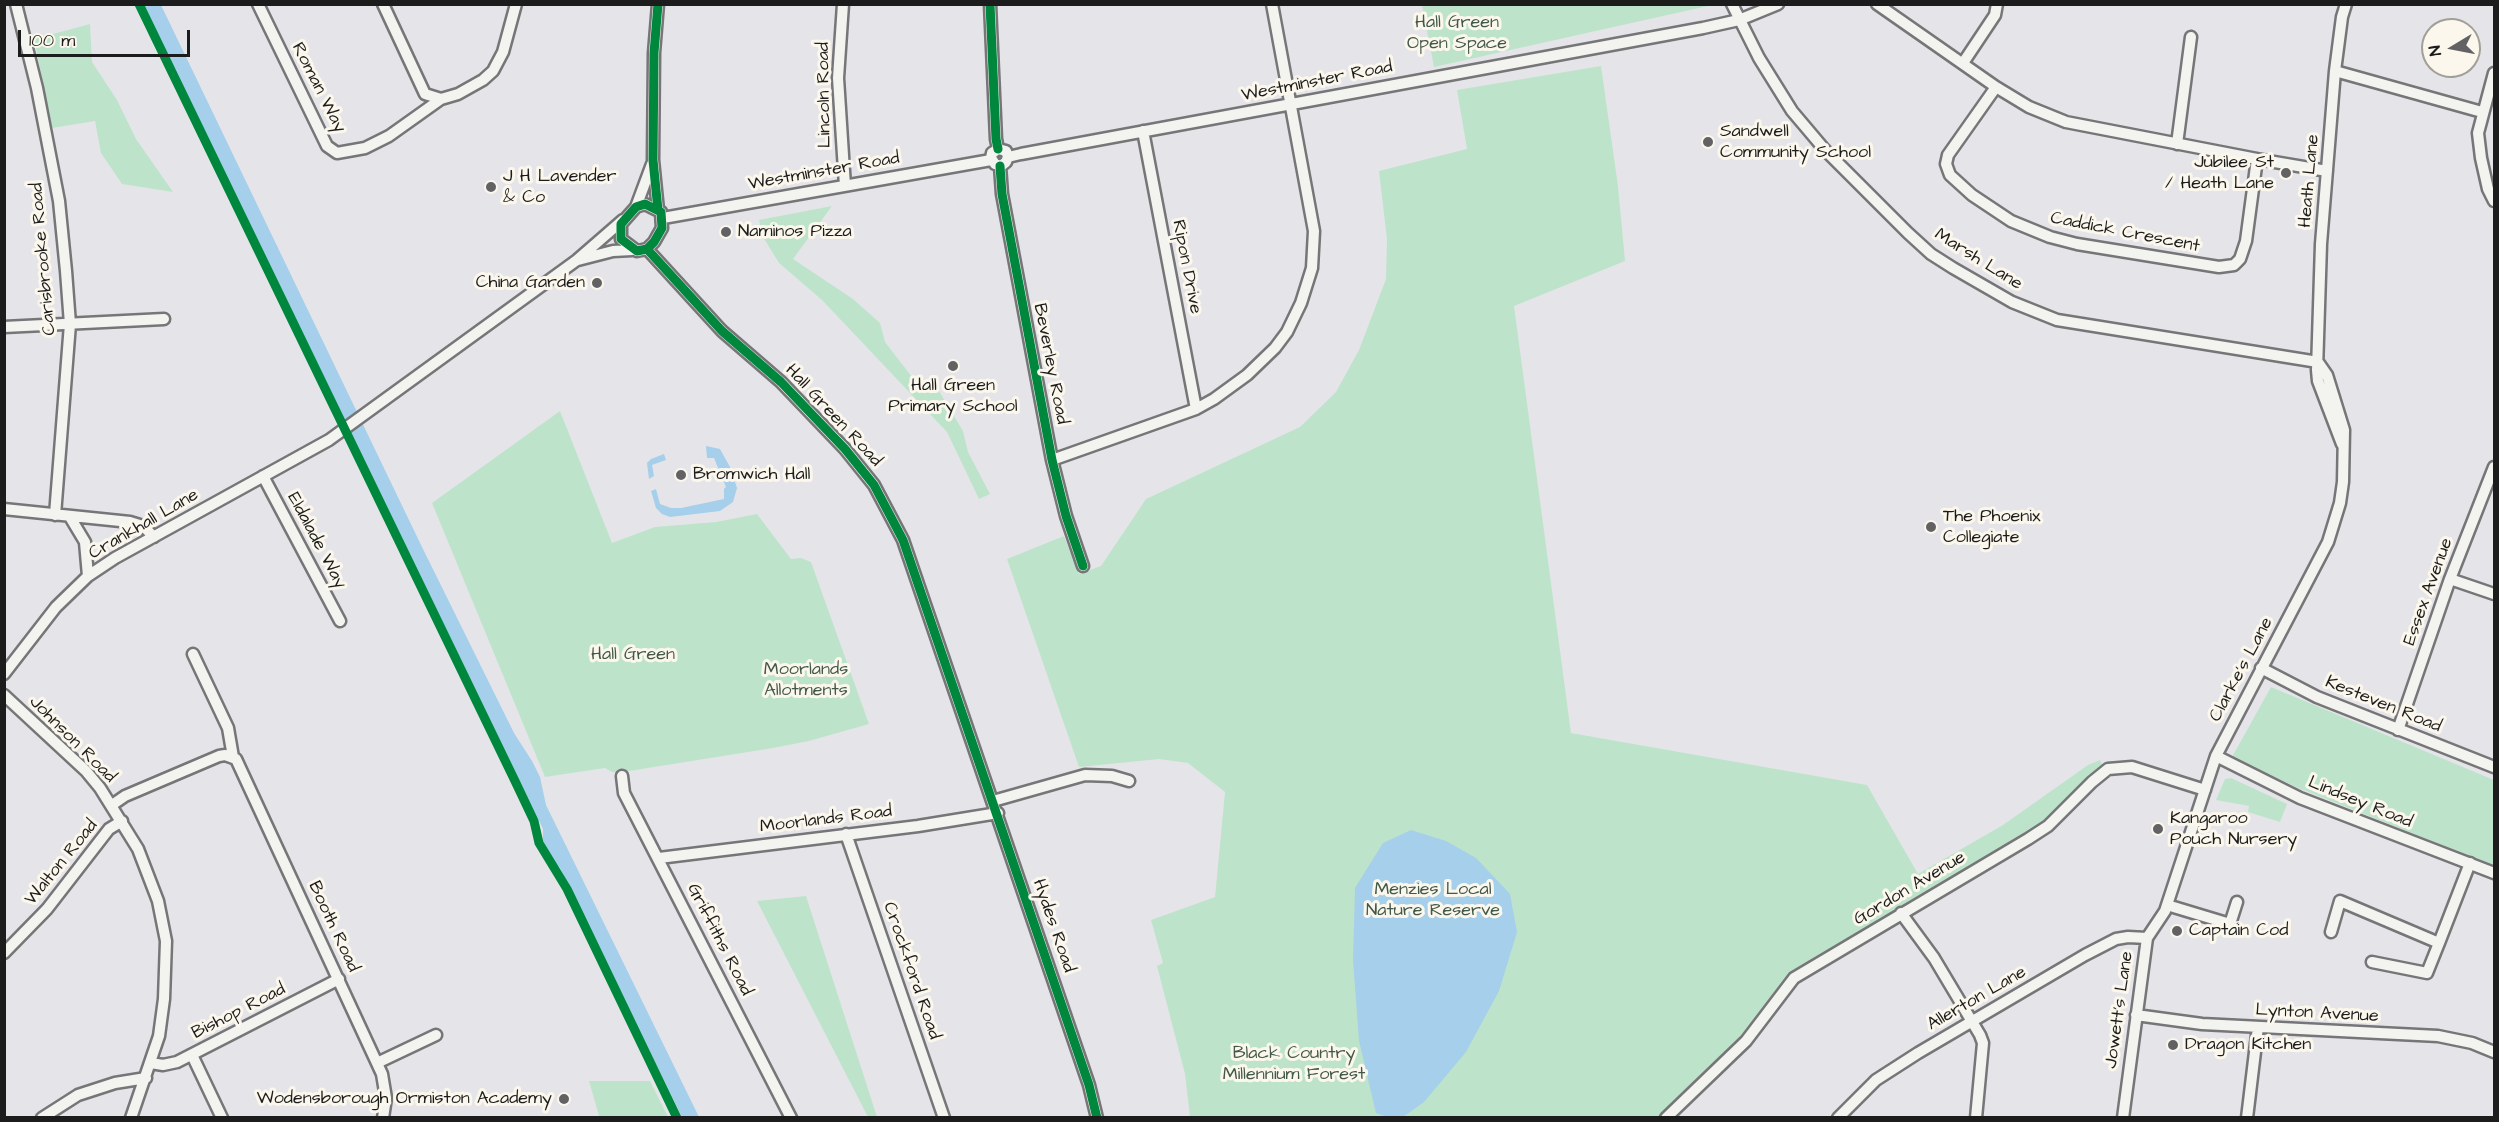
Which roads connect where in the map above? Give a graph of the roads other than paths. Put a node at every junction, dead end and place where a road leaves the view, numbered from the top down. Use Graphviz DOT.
graph roads {
  1 [pos="16,4"];
  2 [pos="258,4"];
  3 [pos="383,4"];
  4 [pos="516,4"];
  5 [pos="658,4"];
  6 [pos="843,4"];
  7 [pos="990,4"];
  8 [pos="1272,4"];
  9 [pos="1732,4"];
  10 [pos="1778,4"];
  11 [pos="1877,4"];
  12 [pos="1996,4"];
  13 [pos="2346,4"];
  14 [pos="1739,20"];
  15 [pos="2191,37"];
  16 [pos="1963,63"];
  17 [pos="2335,71"];
  18 [pos="2494,73"];
  19 [pos="1996,87"];
  20 [pos="441,99"];
  21 [pos="1291,104"];
  22 [pos="2482,112"];
  23 [pos="1143,131"];
  24 [pos="2177,144"];
  25 [pos="998,148"];
  26 [pos="1008,157"];
  27 [pos="2257,159"];
  28 [pos="653,160"];
  29 [pos="996,163"];
  30 [pos="2327,171"];
  31 [pos="845,186"];
  32 [pos="2494,201"];
  33 [pos="636,207"];
  34 [pos="661,214"];
  35 [pos="623,220"];
  36 [pos="647,249"];
  37 [pos="632,250"];
  38 [pos="577,260"];
  39 [pos="165,319"];
  40 [pos="70,324"];
  41 [pos="4,327"];
  42 [pos="2318,362"];
  43 [pos="1196,409"];
  44 [pos="1052,460"];
  45 [pos="2494,467"];
  46 [pos="263,476"];
  47 [pos="4,509"];
  48 [pos="55,515"];
  49 [pos="70,517"];
  50 [pos="154,537"];
  51 [pos="1083,566"];
  52 [pos="88,576"];
  53 [pos="2451,579"];
  54 [pos="2494,594"];
  55 [pos="340,621"];
  56 [pos="193,654"];
  57 [pos="2261,668"];
  58 [pos="4,674"];
  59 [pos="4,695"];
  60 [pos="2398,730"];
  61 [pos="973,746"];
  62 [pos="2216,756"];
  63 [pos="233,757"];
  64 [pos="2494,767"];
  65 [pos="622,776"];
  66 [pos="1129,781"];
  67 [pos="2205,790"];
  68 [pos="993,801"];
  69 [pos="112,805"];
  70 [pos="998,813"];
  71 [pos="122,821"];
  72 [pos="846,834"];
  73 [pos="659,858"];
  74 [pos="2470,863"];
  75 [pos="2494,873"];
  76 [pos="2237,902"];
  77 [pos="2166,908"];
  78 [pos="1901,913"];
  79 [pos="2331,932"];
  80 [pos="2147,938"];
  81 [pos="2439,943"];
  82 [pos="4,953"];
  83 [pos="2372,962"];
  84 [pos="339,979"];
  85 [pos="2136,1015"];
  86 [pos="1972,1022"];
  87 [pos="2258,1027"];
  88 [pos="436,1035"];
  89 [pos="2494,1052"];
  90 [pos="192,1055"];
  91 [pos="151,1063"];
  92 [pos="377,1063"];
  93 [pos="146,1078"];
  94 [pos="42,1118"];
  95 [pos="131,1118"];
  96 [pos="222,1118"];
  97 [pos="383,1118"];
  98 [pos="790,1118"];
  99 [pos="944,1118"];
  100 [pos="1097,1118"];
  101 [pos="1666,1118"];
  102 [pos="1838,1118"];
  103 [pos="1976,1118"];
  104 [pos="2123,1118"];
  105 [pos="2247,1118"];
  1 -- 40 [label="street, Carisbrooke Road"];
  2 -- 20 [label="street, Roman Way"];
  3 -- 20 [label="street"];
  4 -- 20 [label="street, Roman Way"];
  5 -- 28 [label="street"];
  6 -- 31 [label="street, Lincoln Road"];
  7 -- 25 [label="street"];
  8 -- 21 [label="street"];
  9 -- 14 [label="street, Marsh Lane"];
  10 -- 14 [label="street, Westminster Road"];
  11 -- 16 [label="street"];
  12 -- 16 [label="street"];
  13 -- 17 [label="street, Heath Lane"];
  14 -- 21 [label="street, Westminster Road"];
  14 -- 42 [label="street, Marsh Lane"];
  15 -- 24 [label="street"];
  16 -- 19 [label="street"];
  17 -- 22 [label="street"];
  17 -- 30 [label="street, Heath Lane"];
  18 -- 22 [label="street"];
  19 -- 24 [label="street"];
  19 -- 27 [label="street, Caddick Crescent"];
  21 -- 23 [label="street, Westminster Road"];
  21 -- 43 [label="street"];
  22 -- 32 [label="street"];
  23 -- 26 [label="street, Westminster Road"];
  23 -- 43 [label="street, Ripon Drive"];
  24 -- 27 [label="street"];
  25 -- 26 [label="street"];
  25 -- 29 [label="street"];
  26 -- 29 [label="street"];
  27 -- 30 [label="street"];
  28 -- 33 [label="street"];
  28 -- 34 [label="street"];
  29 -- 31 [label="street, Westminster Road"];
  29 -- 44 [label="street, Beverley Road"];
  30 -- 42 [label="street, Heath Lane"];
  31 -- 34 [label="street, Westminster Road"];
  33 -- 34 [label="street"];
  33 -- 35 [label="street"];
  34 -- 36 [label="street"];
  35 -- 37 [label="street"];
  35 -- 38 [label="street"];
  36 -- 37 [label="street"];
  36 -- 61 [label="street, Hall Green Road"];
  37 -- 38 [label="street"];
  38 -- 46 [label="street, Crankhall Lane"];
  39 -- 40 [label="street"];
  40 -- 41 [label="street"];
  40 -- 48 [label="street, Carisbrooke Road"];
  42 -- 57 [label="street, Clarke's Lane"];
  43 -- 44 [label="street"];
  44 -- 51 [label="street, Beverley Road"];
  45 -- 53 [label="street, Essex Avenue"];
  46 -- 50 [label="street, Crankhall Lane"];
  46 -- 55 [label="street, Eldalade Way"];
  47 -- 48 [label="street"];
  48 -- 49 [label="street"];
  49 -- 50 [label="street"];
  49 -- 52 [label="street"];
  50 -- 52 [label="street, Crankhall Lane"];
  52 -- 58 [label="street, Crankhall Lane"];
  53 -- 54 [label="street"];
  53 -- 60 [label="street, Essex Avenue"];
  56 -- 63 [label="street, Booth Road"];
  57 -- 60 [label="street, Kesteven Road"];
  57 -- 62 [label="street, Clarke's Lane"];
  59 -- 69 [label="street, Johnson Road"];
  60 -- 64 [label="street, Kesteven Road"];
  61 -- 68 [label="street, Hydes Road"];
  62 -- 67 [label="street, Clarke's Lane"];
  62 -- 74 [label="street, Lindsey Road"];
  63 -- 69 [label="street"];
  63 -- 84 [label="street, Booth Road"];
  65 -- 73 [label="street, Griffiths Road"];
  66 -- 68 [label="street"];
  67 -- 77 [label="street, Clarke's Lane"];
  67 -- 78 [label="street, Gordon Avenue"];
  68 -- 70 [label="street, Hydes Road"];
  69 -- 71 [label="street, Johnson Road"];
  70 -- 72 [label="street, Moorlands Road"];
  70 -- 100 [label="street, Hydes Road"];
  71 -- 82 [label="street, Walton Road"];
  71 -- 91 [label="street, Johnson Road"];
  72 -- 73 [label="street, Moorlands Road"];
  72 -- 99 [label="street, Crockford Road"];
  73 -- 98 [label="street, Griffiths Road"];
  74 -- 75 [label="street, Lindsey Road"];
  74 -- 81 [label="street"];
  76 -- 77 [label="street"];
  77 -- 80 [label="street, Jowett's Lane"];
  78 -- 86 [label="street"];
  78 -- 101 [label="street, Gordon Avenue"];
  79 -- 81 [label="street"];
  80 -- 85 [label="street, Jowett's Lane"];
  80 -- 86 [label="street, Allerton Lane"];
  81 -- 83 [label="street"];
  84 -- 90 [label="street, Bishop Road"];
  84 -- 92 [label="street, Booth Road"];
  85 -- 87 [label="street, Lynton Avenue"];
  85 -- 104 [label="street, Jowett's Lane"];
  86 -- 102 [label="street, Allerton Lane"];
  86 -- 103 [label="street"];
  87 -- 89 [label="street, Lynton Avenue"];
  87 -- 105 [label="street"];
  88 -- 92 [label="street"];
  90 -- 91 [label="street, Bishop Road"];
  90 -- 96 [label="street"];
  91 -- 93 [label="street, Johnson Road"];
  92 -- 97 [label="street, Booth Road"];
  93 -- 94 [label="street"];
  93 -- 95 [label="street, Johnson Road"];
}
